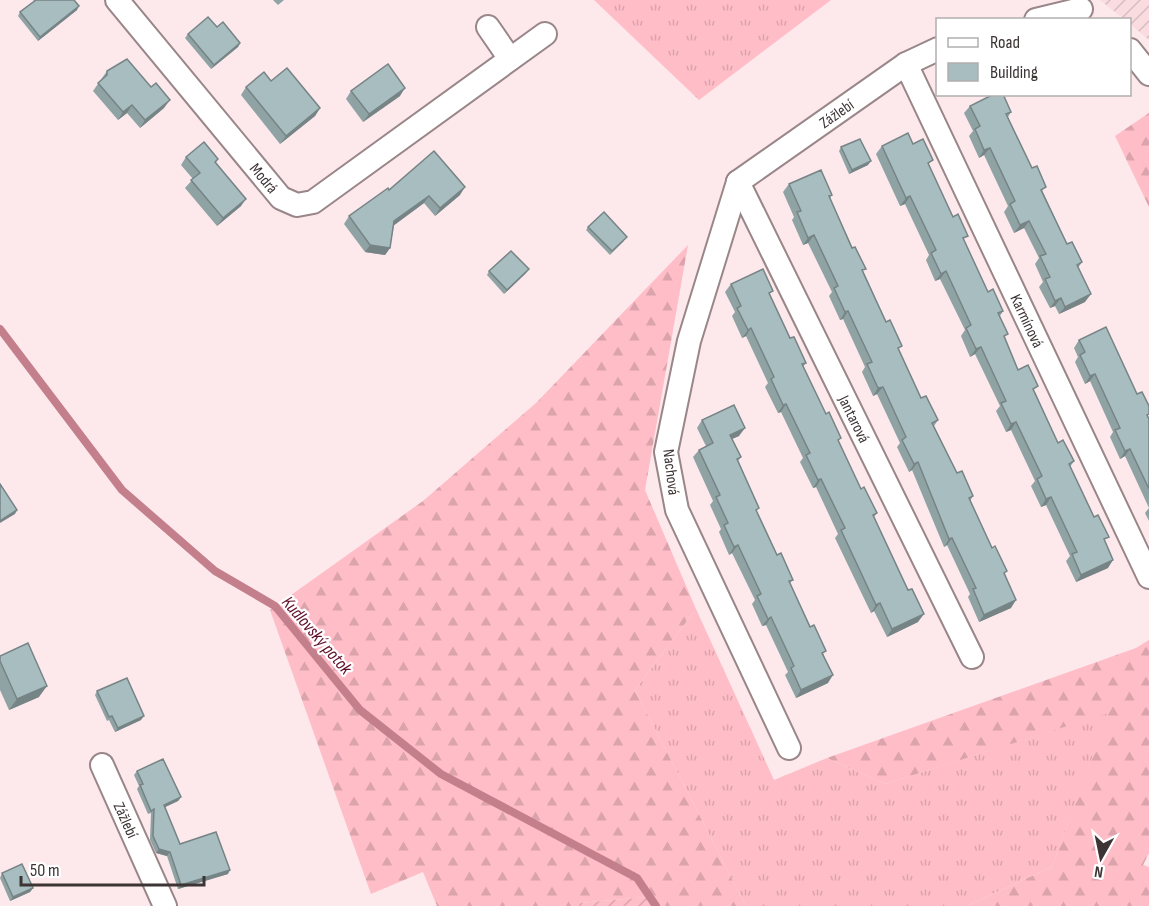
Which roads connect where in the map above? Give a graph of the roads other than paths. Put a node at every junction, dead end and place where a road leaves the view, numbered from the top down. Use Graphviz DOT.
graph roads {
  1 [pos="117,0"];
  2 [pos="1082,10"];
  3 [pos="1045,18"];
  4 [pos="488,27"];
  5 [pos="545,34"];
  6 [pos="936,51"];
  7 [pos="1131,51"];
  8 [pos="510,59"];
  9 [pos="906,64"];
  10 [pos="1149,74"];
  11 [pos="738,182"];
  12 [pos="1149,578"];
  13 [pos="972,657"];
  14 [pos="789,748"];
  15 [pos="102,765"];
  16 [pos="165,906"];
  1 -- 8 [label="street, Modrá"];
  2 -- 3 [label="street"];
  4 -- 8 [label="street"];
  5 -- 8 [label="street, Modrá"];
  6 -- 9 [label="street, Zážlebí"];
  7 -- 10 [label="street"];
  9 -- 11 [label="street, Zážlebí"];
  9 -- 12 [label="street, Karmínová"];
  11 -- 13 [label="street, Jantarová"];
  11 -- 14 [label="street, Nachová"];
  15 -- 16 [label="street, Zážlebí"];
}
